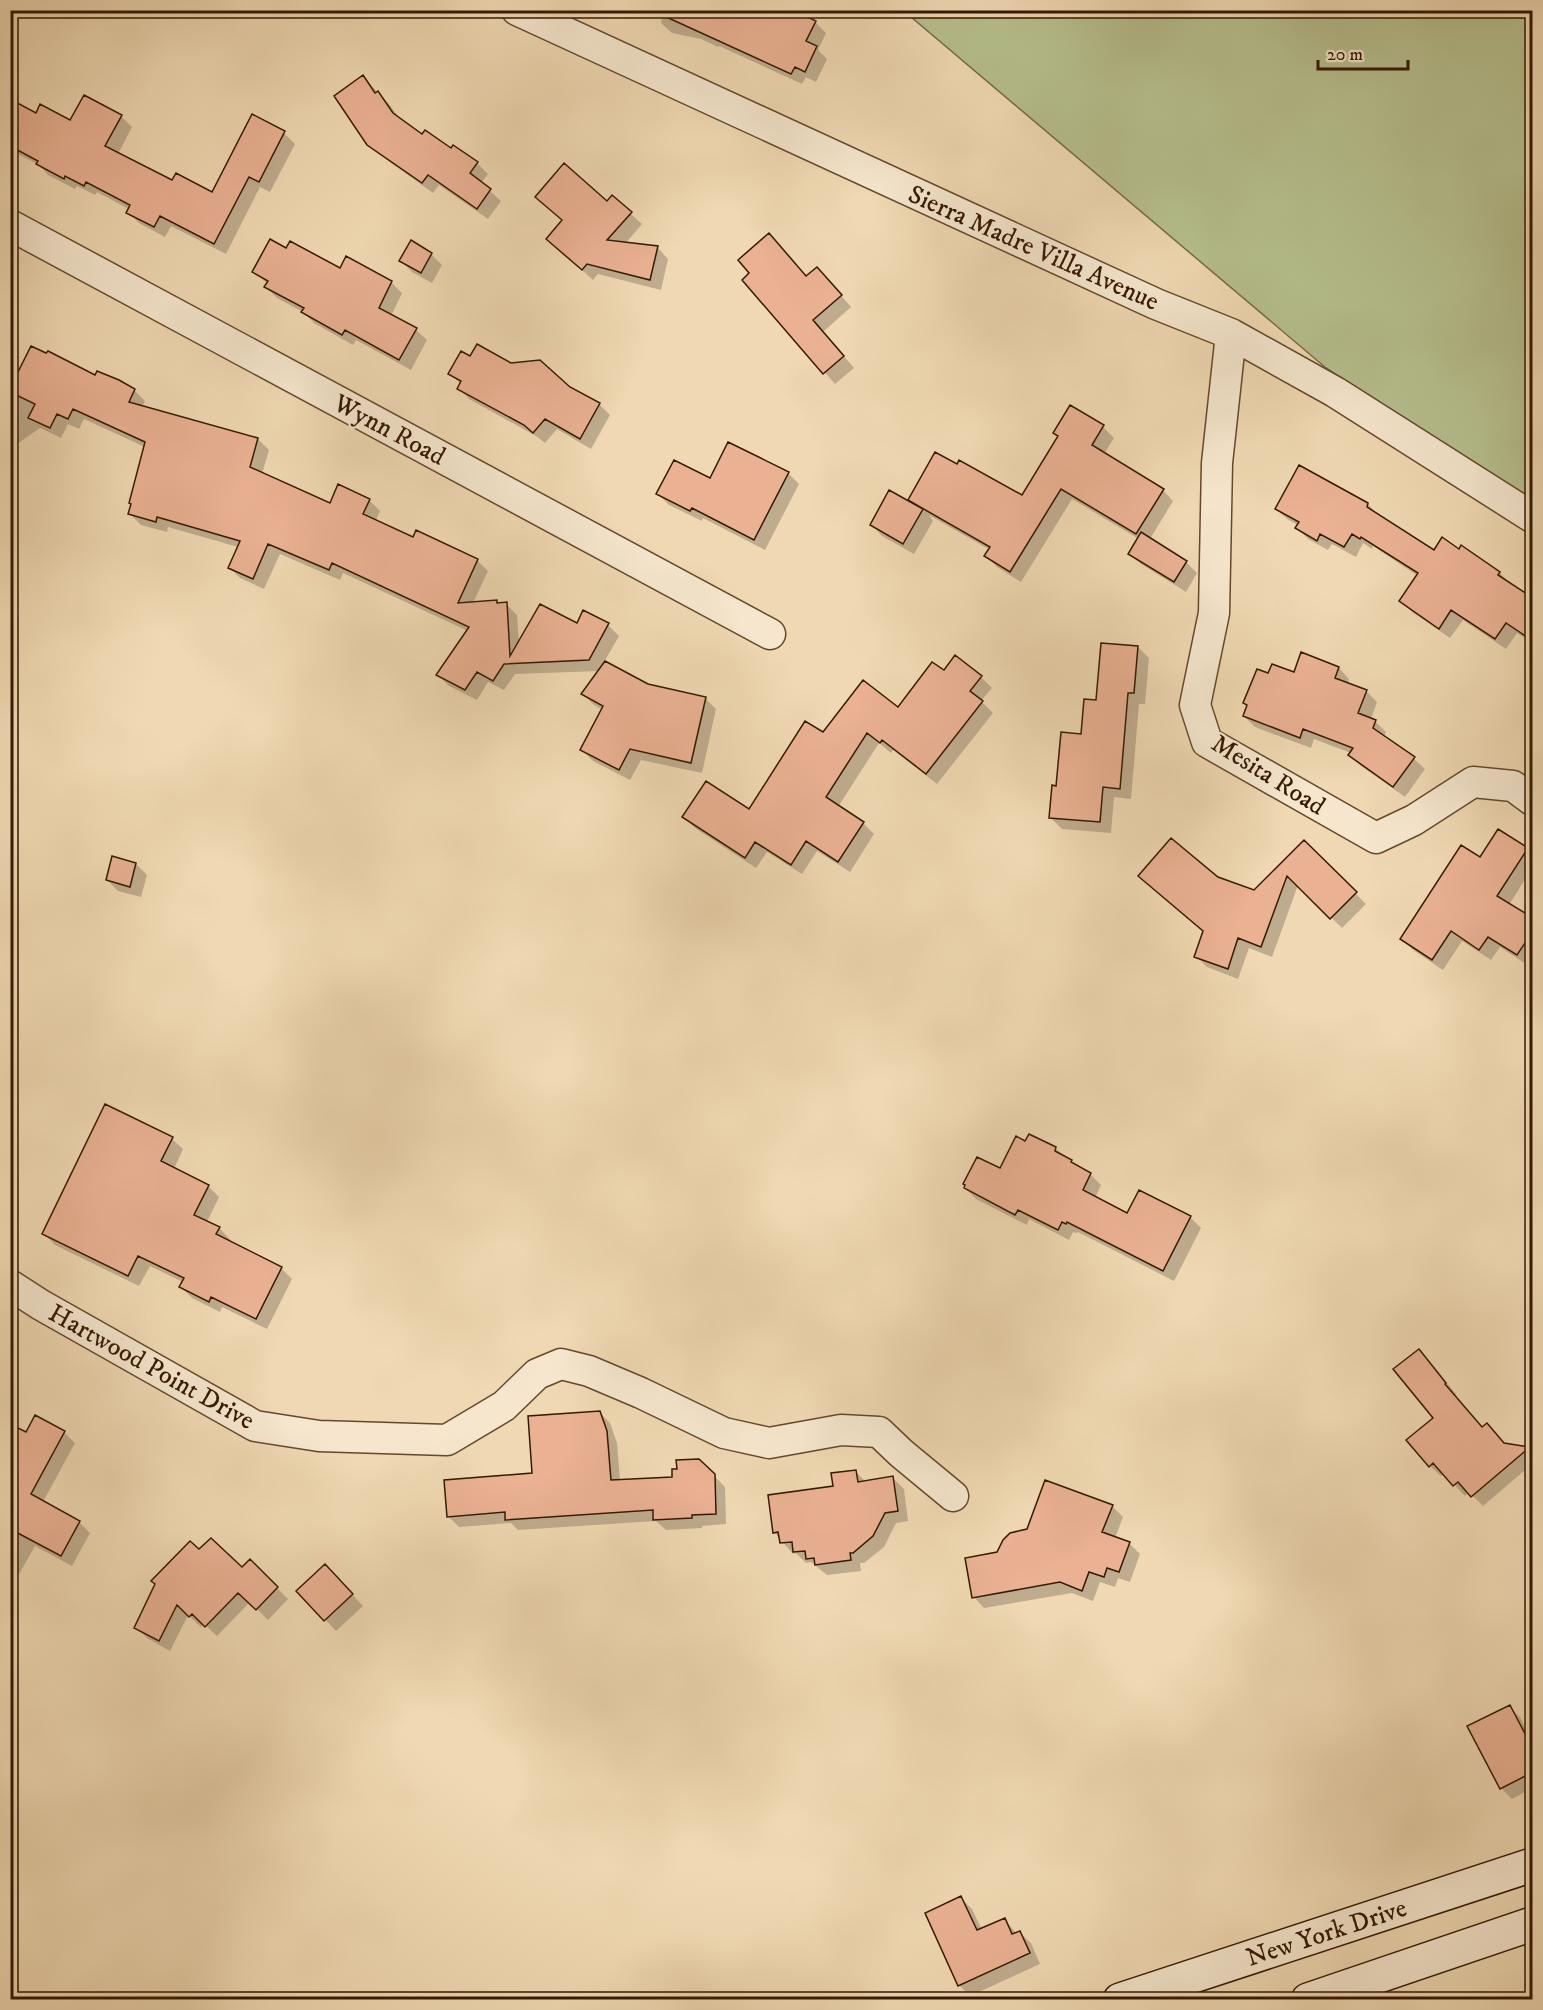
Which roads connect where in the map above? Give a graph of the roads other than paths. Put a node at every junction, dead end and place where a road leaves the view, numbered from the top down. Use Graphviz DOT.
graph roads {
  1 [pos="517,10"];
  2 [pos="10,225"];
  3 [pos="1231,334"];
  4 [pos="1533,517"];
  5 [pos="770,634"];
  6 [pos="1533,800"];
  7 [pos="10,1285"];
  8 [pos="953,1496"];
  9 [pos="1533,1865"];
  10 [pos="1533,1924"];
  11 [pos="1120,2000"];
  12 [pos="1308,2000"];
  1 -- 3 [label="street, Sierra Madre Villa Avenue"];
  2 -- 5 [label="street, Wynn Road"];
  3 -- 4 [label="street, Sierra Madre Villa Avenue"];
  3 -- 6 [label="street, Mesita Road"];
  7 -- 8 [label="street, Hartwood Point Drive"];
  9 -- 11 [label="main road, New York Drive"];
  10 -- 12 [label="main road"];
}
